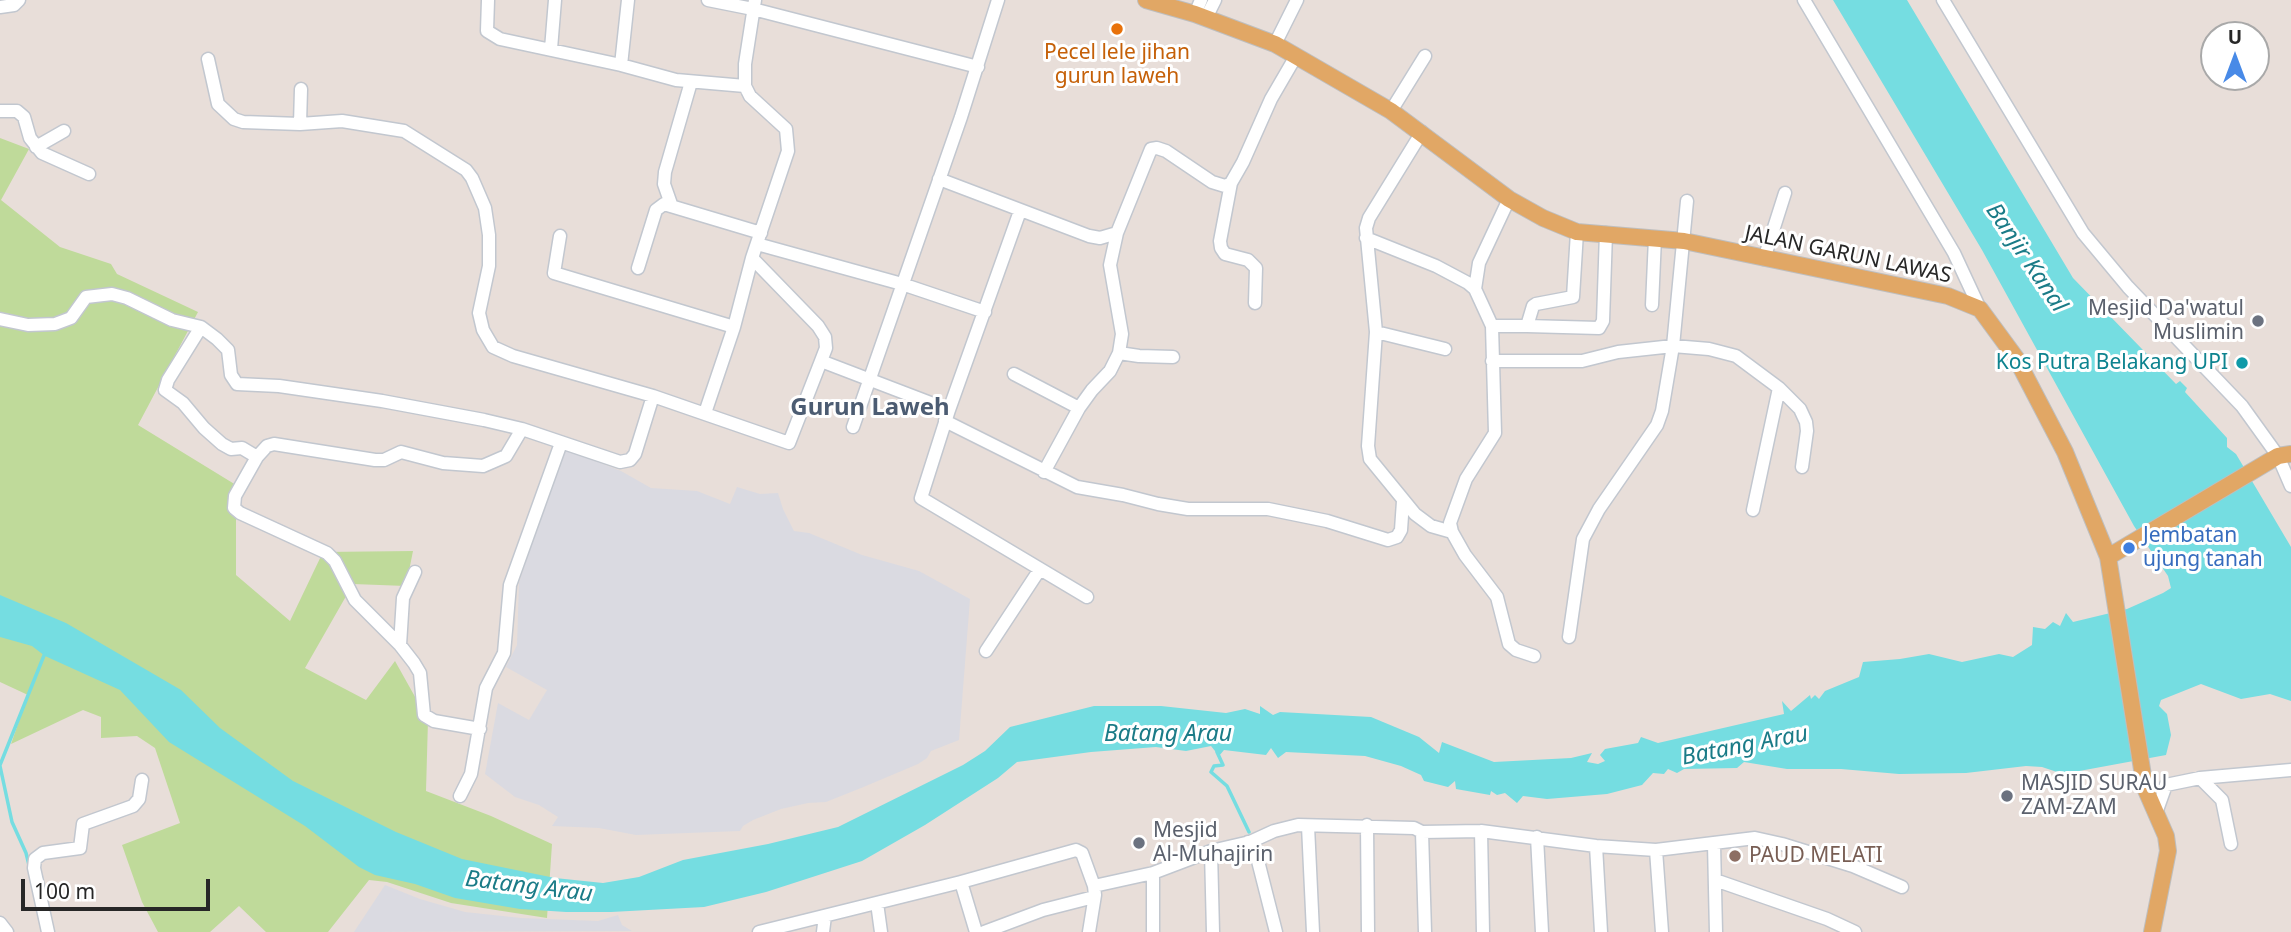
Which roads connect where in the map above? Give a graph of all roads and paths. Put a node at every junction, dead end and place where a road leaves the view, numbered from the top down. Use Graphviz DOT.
graph roads {
  1 [pos="19,0"];
  2 [pos="488,0"];
  3 [pos="555,0"];
  4 [pos="628,0"];
  5 [pos="708,0"];
  6 [pos="998,0"];
  7 [pos="1146,0"];
  8 [pos="1215,0"];
  9 [pos="1297,0"];
  10 [pos="1804,0"];
  11 [pos="1943,0"];
  12 [pos="754,4"];
  13 [pos="0,7"];
  14 [pos="1201,11"];
  15 [pos="1275,44"];
  16 [pos="551,50"];
  17 [pos="1296,56"];
  18 [pos="1425,56"];
  19 [pos="208,59"];
  20 [pos="621,65"];
  21 [pos="978,67"];
  22 [pos="691,82"];
  23 [pos="745,86"];
  24 [pos="301,89"];
  25 [pos="0,111"];
  26 [pos="1391,111"];
  27 [pos="300,124"];
  28 [pos="64,131"];
  29 [pos="1422,132"];
  30 [pos="36,147"];
  31 [pos="89,174"];
  32 [pos="939,179"];
  33 [pos="1231,183"];
  34 [pos="1785,193"];
  35 [pos="1509,200"];
  36 [pos="1687,201"];
  37 [pos="671,204"];
  38 [pos="1020,211"];
  39 [pos="1577,232"];
  40 [pos="1116,233"];
  41 [pos="1606,233"];
  42 [pos="560,236"];
  43 [pos="1366,238"];
  44 [pos="1655,238"];
  45 [pos="759,239"];
  46 [pos="1684,241"];
  47 [pos="752,258"];
  48 [pos="1764,259"];
  49 [pos="638,268"];
  50 [pos="902,284"];
  51 [pos="1475,289"];
  52 [pos="1255,303"];
  53 [pos="1652,305"];
  54 [pos="1980,309"];
  55 [pos="985,312"];
  56 [pos="0,319"];
  57 [pos="1492,326"];
  58 [pos="1527,326"];
  59 [pos="201,327"];
  60 [pos="734,327"];
  61 [pos="1376,332"];
  62 [pos="1673,346"];
  63 [pos="1446,349"];
  64 [pos="1119,353"];
  65 [pos="1173,357"];
  66 [pos="1492,360"];
  67 [pos="821,361"];
  68 [pos="1014,374"];
  69 [pos="868,379"];
  70 [pos="1779,388"];
  71 [pos="653,396"];
  72 [pos="1079,408"];
  73 [pos="705,413"];
  74 [pos="947,416"];
  75 [pos="853,427"];
  76 [pos="522,429"];
  77 [pos="561,443"];
  78 [pos="2285,455"];
  79 [pos="257,457"];
  80 [pos="1802,467"];
  81 [pos="1044,472"];
  82 [pos="2291,486"];
  83 [pos="1403,501"];
  84 [pos="1753,510"];
  85 [pos="1452,532"];
  86 [pos="2108,557"];
  87 [pos="1040,569"];
  88 [pos="415,572"];
  89 [pos="1087,597"];
  90 [pos="1569,637"];
  91 [pos="400,645"];
  92 [pos="986,651"];
  93 [pos="1534,656"];
  94 [pos="480,729"];
  95 [pos="2291,770"];
  96 [pos="2200,778"];
  97 [pos="142,780"];
  98 [pos="460,796"];
  99 [pos="2156,813"];
  100 [pos="1367,825"];
  101 [pos="1308,826"];
  102 [pos="1481,831"];
  103 [pos="1422,832"];
  104 [pos="1537,837"];
  105 [pos="1252,841"];
  106 [pos="1714,844"];
  107 [pos="2231,844"];
  108 [pos="1596,846"];
  109 [pos="1656,850"];
  110 [pos="1211,851"];
  111 [pos="1153,873"];
  112 [pos="1715,880"];
  113 [pos="961,882"];
  114 [pos="1902,887"];
  115 [pos="1094,891"];
  116 [pos="877,903"];
  117 [pos="825,916"];
  118 [pos="0,923"];
  119 [pos="7,932"];
  120 [pos="48,932"];
  121 [pos="758,932"];
  122 [pos="823,932"];
  123 [pos="881,932"];
  124 [pos="976,932"];
  125 [pos="984,932"];
  126 [pos="1089,932"];
  127 [pos="1153,932"];
  128 [pos="1213,932"];
  129 [pos="1276,932"];
  130 [pos="1313,932"];
  131 [pos="1368,932"];
  132 [pos="1425,932"];
  133 [pos="1483,932"];
  134 [pos="1542,932"];
  135 [pos="1601,932"];
  136 [pos="1662,932"];
  137 [pos="1716,932"];
  138 [pos="1855,932"];
  139 [pos="2152,932"];
  1 -- 13 [label="street"];
  2 -- 16 [label="street"];
  3 -- 16 [label="street"];
  4 -- 20 [label="street"];
  5 -- 12 [label="street"];
  6 -- 21 [label="street"];
  7 -- 14 [label="main road, JALAN GARUN LAWAS"];
  8 -- 14 [label="street"];
  9 -- 15 [label="street"];
  10 -- 54 [label="street"];
  11 -- 78 [label="street"];
  12 -- 21 [label="street"];
  12 -- 23 [label="street"];
  14 -- 15 [label="main road, JALAN GARUN LAWAS"];
  15 -- 17 [label="main road, JALAN GARUN LAWAS"];
  16 -- 20 [label="street"];
  17 -- 26 [label="main road, JALAN GARUN LAWAS"];
  17 -- 33 [label="street"];
  18 -- 26 [label="street"];
  19 -- 27 [label="street"];
  20 -- 22 [label="street"];
  21 -- 32 [label="street"];
  22 -- 23 [label="street"];
  22 -- 37 [label="street"];
  23 -- 45 [label="street"];
  24 -- 27 [label="street"];
  25 -- 30 [label="street"];
  26 -- 29 [label="main road, JALAN GARUN LAWAS"];
  27 -- 71 [label="street"];
  28 -- 30 [label="street"];
  29 -- 35 [label="main road, JALAN GARUN LAWAS"];
  29 -- 43 [label="street"];
  30 -- 31 [label="street"];
  32 -- 38 [label="street"];
  32 -- 50 [label="street"];
  33 -- 40 [label="street"];
  33 -- 52 [label="street"];
  34 -- 48 [label="street"];
  35 -- 39 [label="main road, JALAN GARUN LAWAS"];
  35 -- 51 [label="street"];
  36 -- 46 [label="street"];
  37 -- 45 [label="street"];
  37 -- 49 [label="street"];
  38 -- 40 [label="street"];
  38 -- 55 [label="street"];
  39 -- 41 [label="main road, JALAN GARUN LAWAS"];
  39 -- 58 [label="street"];
  40 -- 64 [label="street"];
  41 -- 44 [label="main road, JALAN GARUN LAWAS"];
  41 -- 58 [label="street"];
  42 -- 60 [label="street"];
  43 -- 51 [label="street"];
  43 -- 61 [label="street"];
  44 -- 46 [label="main road, JALAN GARUN LAWAS"];
  44 -- 53 [label="street"];
  45 -- 47 [label="street"];
  45 -- 50 [label="street"];
  46 -- 48 [label="main road, JALAN GARUN LAWAS"];
  46 -- 62 [label="street"];
  47 -- 60 [label="street"];
  47 -- 67 [label="street"];
  48 -- 54 [label="main road, JALAN GARUN LAWAS"];
  50 -- 55 [label="street"];
  50 -- 69 [label="street"];
  51 -- 57 [label="street"];
  54 -- 86 [label="main road"];
  55 -- 74 [label="street"];
  56 -- 59 [label="street"];
  57 -- 58 [label="street"];
  57 -- 66 [label="street"];
  59 -- 76 [label="street"];
  59 -- 79 [label="street"];
  60 -- 73 [label="street"];
  61 -- 63 [label="street"];
  61 -- 83 [label="street"];
  62 -- 66 [label="street"];
  62 -- 70 [label="street"];
  62 -- 90 [label="street"];
  64 -- 65 [label="street"];
  64 -- 72 [label="street"];
  66 -- 85 [label="street"];
  67 -- 69 [label="street"];
  67 -- 73 [label="street"];
  68 -- 72 [label="street"];
  69 -- 74 [label="street"];
  69 -- 75 [label="street"];
  70 -- 80 [label="street"];
  70 -- 84 [label="street"];
  71 -- 73 [label="street"];
  71 -- 77 [label="street"];
  72 -- 81 [label="street"];
  74 -- 81 [label="street"];
  74 -- 87 [label="street"];
  76 -- 77 [label="street"];
  76 -- 79 [label="street"];
  77 -- 94 [label="street"];
  78 -- 82 [label="street"];
  78 -- 86 [label="main road"];
  79 -- 91 [label="street"];
  81 -- 83 [label="street"];
  83 -- 85 [label="street"];
  85 -- 93 [label="street"];
  86 -- 99 [label="main road"];
  87 -- 89 [label="street"];
  87 -- 92 [label="street"];
  88 -- 91 [label="street"];
  91 -- 94 [label="street"];
  94 -- 98 [label="street"];
  95 -- 96 [label="street"];
  96 -- 99 [label="street"];
  96 -- 107 [label="street"];
  97 -- 120 [label="street"];
  99 -- 139 [label="main road"];
  100 -- 101 [label="street"];
  100 -- 103 [label="street"];
  100 -- 131 [label="street"];
  101 -- 105 [label="street"];
  101 -- 130 [label="street"];
  102 -- 103 [label="street"];
  102 -- 104 [label="street"];
  102 -- 133 [label="street"];
  103 -- 132 [label="street"];
  104 -- 108 [label="street"];
  104 -- 134 [label="street"];
  105 -- 110 [label="street"];
  105 -- 129 [label="street"];
  106 -- 109 [label="street"];
  106 -- 112 [label="street"];
  106 -- 114 [label="street"];
  108 -- 109 [label="street"];
  108 -- 135 [label="street"];
  109 -- 136 [label="street"];
  110 -- 111 [label="street"];
  110 -- 128 [label="street"];
  111 -- 115 [label="street"];
  111 -- 127 [label="street"];
  112 -- 137 [label="street"];
  112 -- 138 [label="street"];
  113 -- 115 [label="street"];
  113 -- 116 [label="street"];
  113 -- 124 [label="street"];
  115 -- 125 [label="street"];
  115 -- 126 [label="street"];
  116 -- 117 [label="street"];
  116 -- 123 [label="street"];
  117 -- 121 [label="street"];
  117 -- 122 [label="street"];
  118 -- 119 [label="street"];
}
